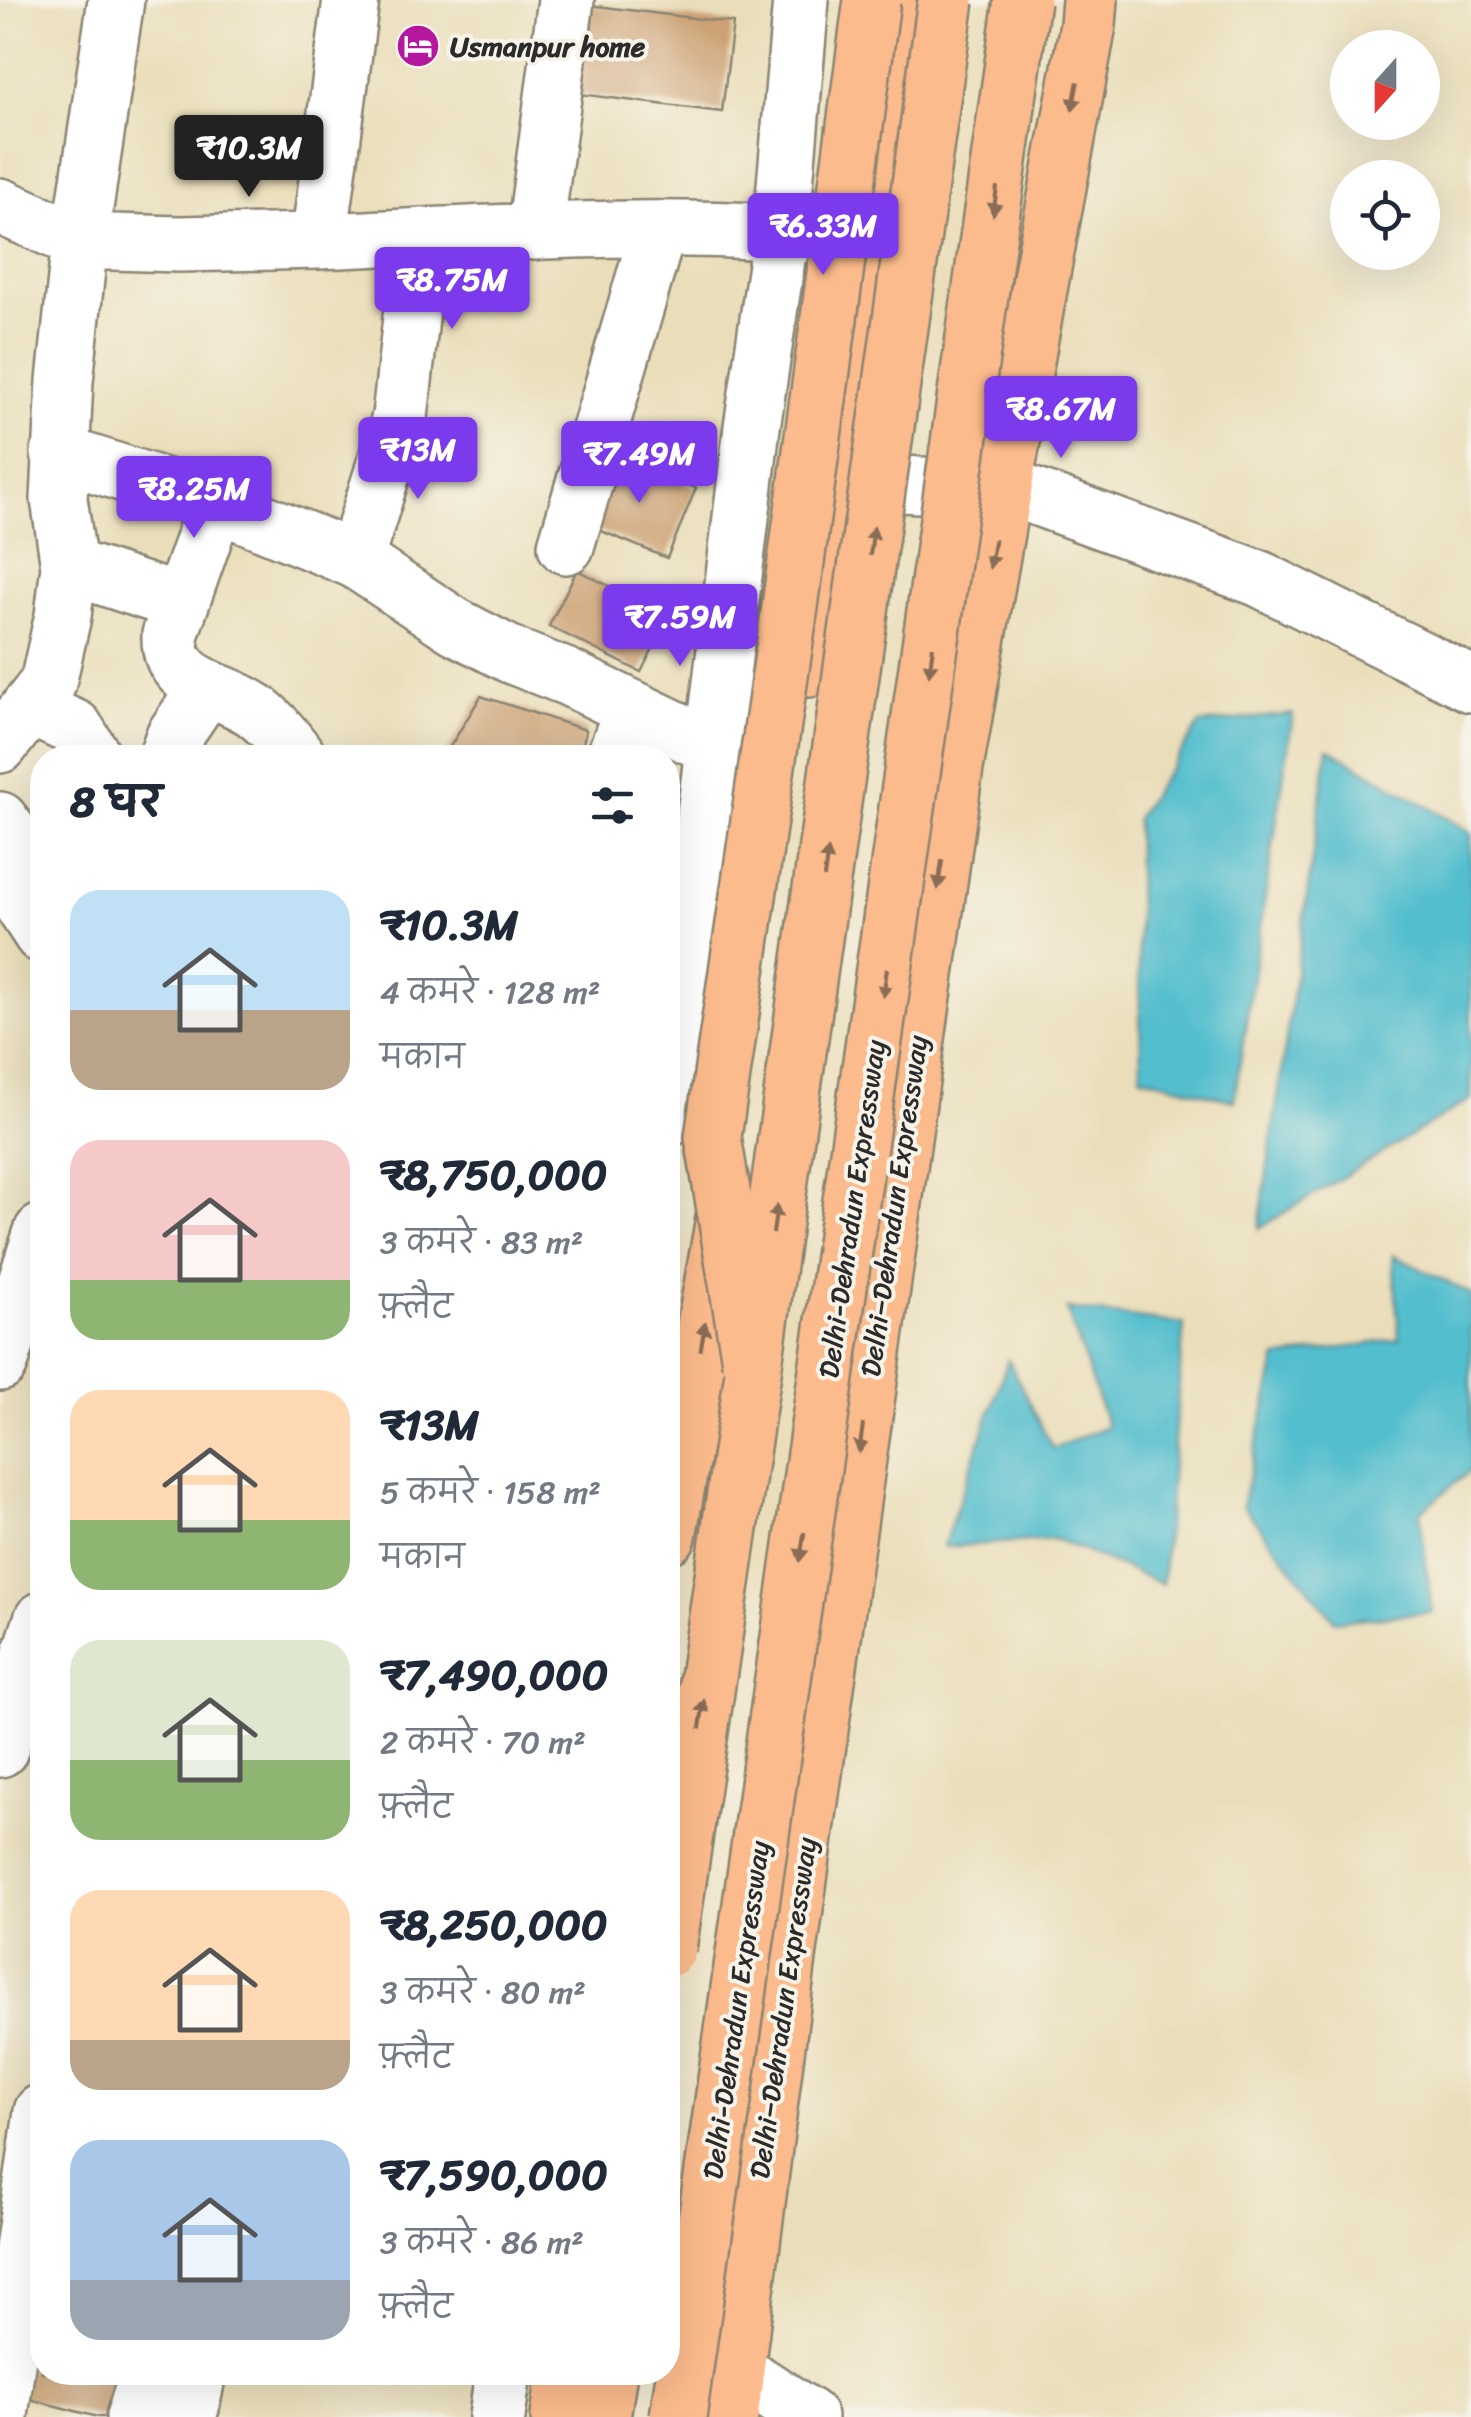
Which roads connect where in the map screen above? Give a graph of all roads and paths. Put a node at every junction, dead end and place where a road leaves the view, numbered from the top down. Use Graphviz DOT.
graph roads {
  1 [pos="116,0"];
  2 [pos="351,0"];
  3 [pos="566,0"];
  4 [pos="802,0"];
  5 [pos="872,0"];
  6 [pos="906,0"];
  7 [pos="946,0"];
  8 [pos="1022,0"];
  9 [pos="1090,0"];
  10 [pos="0,206"];
  11 [pos="658,231"];
  12 [pos="535,232"];
  13 [pos="782,232"];
  14 [pos="420,237"];
  15 [pos="80,240"];
  16 [pos="871,240"];
  17 [pos="318,241"];
  18 [pos="59,452"];
  19 [pos="836,480"];
  20 [pos="1003,490"];
  21 [pos="216,504"];
  22 [pos="566,546"];
  23 [pos="355,560"];
  24 [pos="69,566"];
  25 [pos="181,603"];
  26 [pos="1459,678"];
  27 [pos="206,688"];
  28 [pos="15,726"];
  29 [pos="623,734"];
  30 [pos="85,745"];
  31 [pos="171,745"];
  32 [pos="290,745"];
  33 [pos="713,748"];
  34 [pos="0,820"];
  35 [pos="26,871"];
  36 [pos="680,1019"];
  37 [pos="30,1269"];
  38 [pos="0,1363"];
  39 [pos="752,1378"];
  40 [pos="680,1467"];
  41 [pos="30,1657"];
  42 [pos="0,1749"];
  43 [pos="680,1867"];
  44 [pos="0,2103"];
  45 [pos="30,2109"];
  46 [pos="30,2198"];
  47 [pos="680,2339"];
  48 [pos="145,2385"];
  49 [pos="195,2385"];
  50 [pos="501,2385"];
  51 [pos="564,2385"];
  52 [pos="607,2385"];
  53 [pos="734,2393"];
  54 [pos="0,2414"];
  55 [pos="134,2417"];
  56 [pos="184,2417"];
  57 [pos="497,2417"];
  58 [pos="560,2417"];
  59 [pos="602,2417"];
  60 [pos="678,2417"];
  61 [pos="809,2417"];
  1 -- 15 [label="street"];
  2 -- 17 [label="street"];
  3 -- 12 [label="street"];
  4 -- 13 [label="street"];
  5 -- 39 [label="main road, bridge"];
  6 -- 16 [label="main road"];
  39 -- 7 [label="main road, one-way, bridge"];
  8 -- 60 [label="main road, Delhi-Dehradun Expressway, one-way, bridge"];
  9 -- 20 [label="main road, Delhi–Dehradun Expressway, one-way"];
  10 -- 15 [label="street"];
  11 -- 12 [label="street"];
  11 -- 13 [label="street"];
  11 -- 22 [label="street"];
  12 -- 14 [label="street"];
  13 -- 16 [label="street"];
  13 -- 33 [label="street"];
  14 -- 17 [label="street"];
  14 -- 23 [label="street"];
  15 -- 17 [label="street"];
  15 -- 18 [label="street"];
  16 -- 19 [label="main road"];
  18 -- 21 [label="street"];
  18 -- 24 [label="street"];
  19 -- 20 [label="street"];
  40 -- 19 [label="main road, one-way"];
  20 -- 26 [label="street"];
  20 -- 53 [label="main road, Delhi–Dehradun Expressway, one-way"];
  21 -- 23 [label="street"];
  21 -- 25 [label="street"];
  23 -- 29 [label="street"];
  24 -- 25 [label="street"];
  24 -- 28 [label="street"];
  25 -- 27 [label="street"];
  27 -- 31 [label="street"];
  27 -- 32 [label="street"];
  28 -- 30 [label="street"];
  29 -- 33 [label="street"];
  33 -- 36 [label="street"];
  34 -- 35 [label="street"];
  37 -- 38 [label="street"];
  43 -- 39 [label="main road, one-way, bridge"];
  41 -- 42 [label="street"];
  44 -- 45 [label="street"];
  46 -- 54 [label="street"];
  47 -- 53 [label="street"];
  48 -- 55 [label="street"];
  49 -- 56 [label="street"];
  50 -- 57 [label="street"];
  51 -- 58 [label="main road"];
  52 -- 59 [label="main road"];
  53 -- 61 [label="street"];
}
